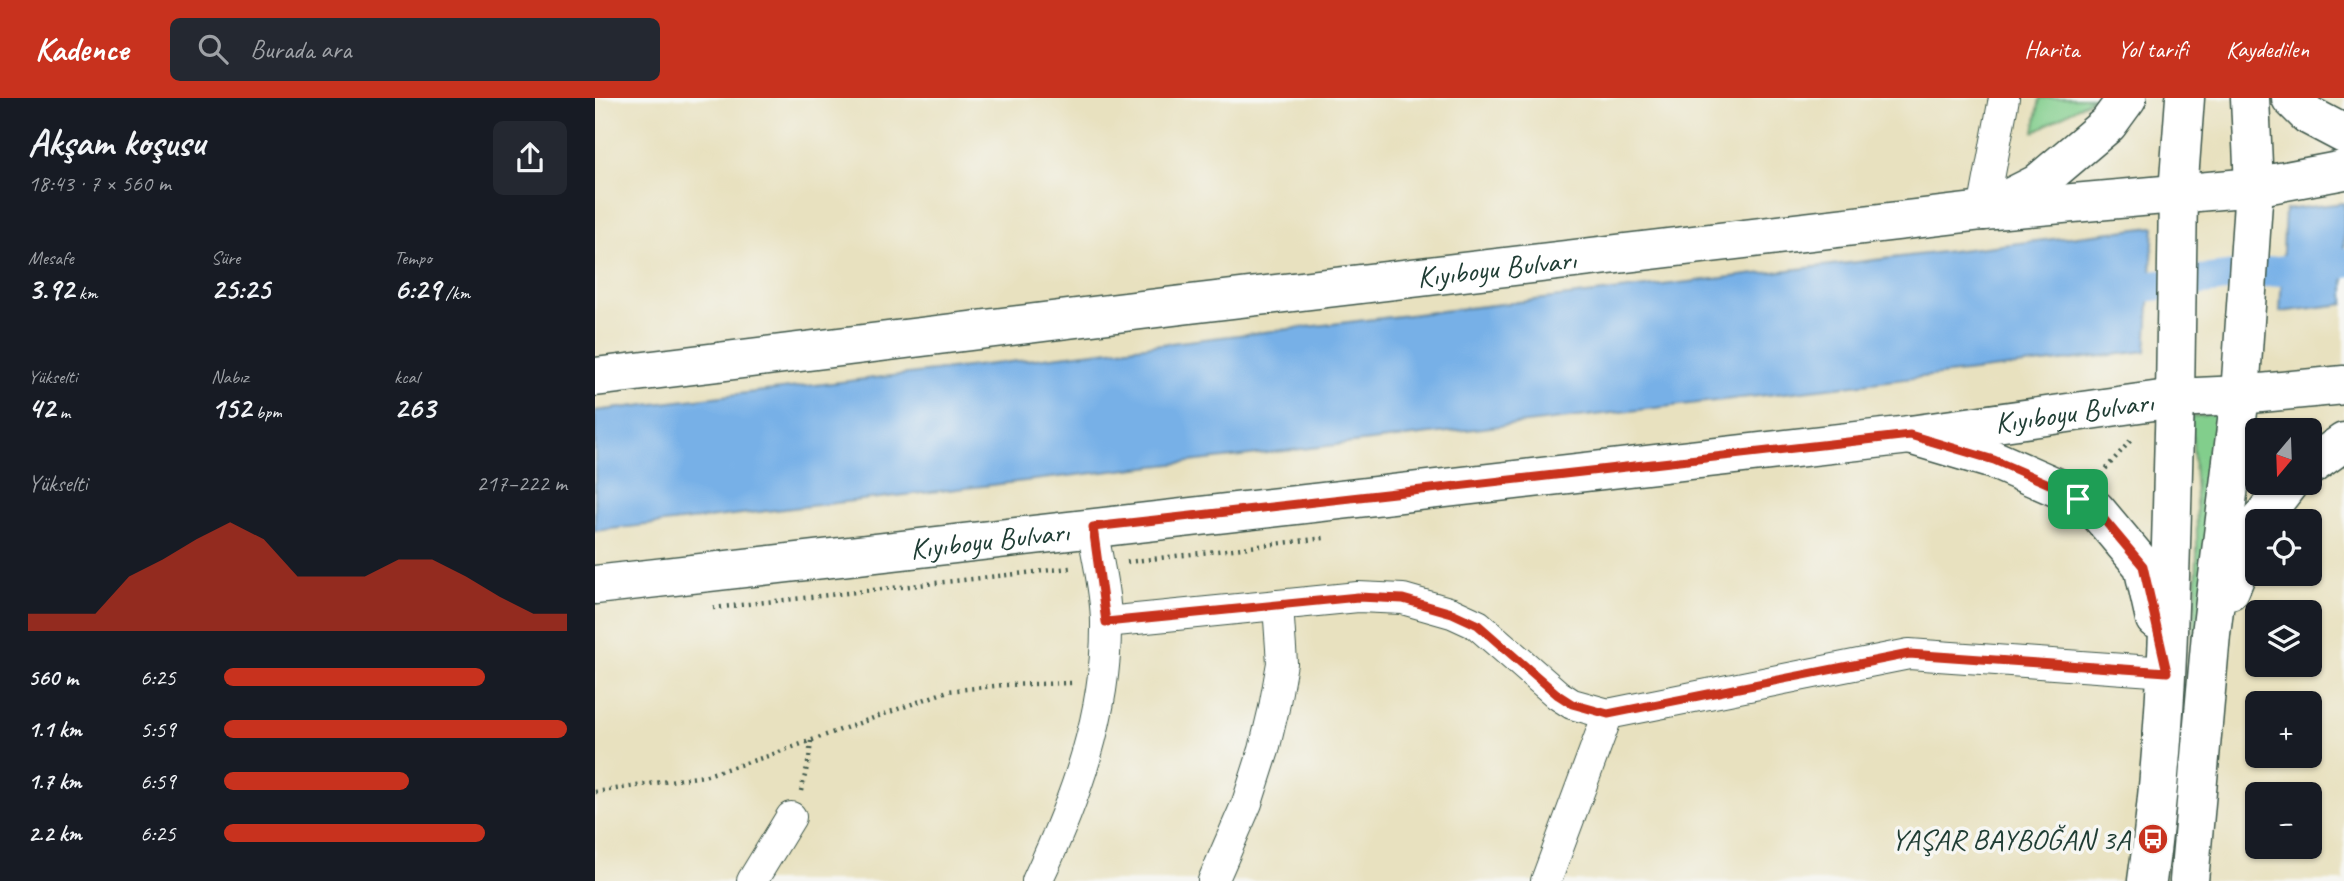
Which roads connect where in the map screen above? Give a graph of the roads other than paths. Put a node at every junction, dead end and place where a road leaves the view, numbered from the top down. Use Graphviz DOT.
graph roads {
  1 [pos="2004,98"];
  2 [pos="2127,98"];
  3 [pos="2185,98"];
  4 [pos="2250,98"];
  5 [pos="2291,98"];
  6 [pos="2344,134"];
  7 [pos="2344,170"];
  8 [pos="2254,187"];
  9 [pos="2178,193"];
  10 [pos="1983,211"];
  11 [pos="595,377"];
  12 [pos="2344,385"];
  13 [pos="2240,395"];
  14 [pos="2175,416"];
  15 [pos="1910,435"];
  16 [pos="2344,442"];
  17 [pos="2322,458"];
  18 [pos="2280,495"];
  19 [pos="2269,509"];
  20 [pos="1093,527"];
  21 [pos="2245,554"];
  22 [pos="595,585"];
  23 [pos="1278,605"];
  24 [pos="1106,622"];
  25 [pos="2211,634"];
  26 [pos="2167,672"];
  27 [pos="1608,714"];
  28 [pos="791,817"];
  29 [pos="752,881"];
  30 [pos="1037,881"];
  31 [pos="1213,881"];
  32 [pos="1546,881"];
  33 [pos="2147,881"];
  34 [pos="2189,881"];
  1 -- 10 [label="street"];
  2 -- 10 [label="main road"];
  3 -- 9 [label="main road"];
  4 -- 8 [label="main road"];
  5 -- 6 [label="main road"];
  7 -- 8 [label="main road, Kıyıboyu Bulvarı"];
  8 -- 9 [label="main road, Kıyıboyu Bulvarı"];
  8 -- 13 [label="main road"];
  9 -- 10 [label="main road, Kıyıboyu Bulvarı"];
  9 -- 14 [label="main road"];
  10 -- 11 [label="main road, Kıyıboyu Bulvarı"];
  12 -- 13 [label="main road, Kıyıboyu Bulvarı"];
  13 -- 14 [label="main road, Kıyıboyu Bulvarı"];
  13 -- 25 [label="main road"];
  14 -- 15 [label="main road, Kıyıboyu Bulvarı"];
  14 -- 26 [label="main road"];
  15 -- 20 [label="main road, Kıyıboyu Bulvarı"];
  15 -- 26 [label="main road"];
  16 -- 17 [label="main road"];
  18 -- 19 [label="main road"];
  20 -- 22 [label="main road, Kıyıboyu Bulvarı"];
  20 -- 24 [label="street"];
  21 -- 25 [label="main road"];
  23 -- 24 [label="street"];
  23 -- 27 [label="street"];
  23 -- 31 [label="street"];
  24 -- 30 [label="street"];
  25 -- 34 [label="main road"];
  26 -- 27 [label="street"];
  26 -- 33 [label="main road"];
  27 -- 32 [label="street"];
  28 -- 29 [label="street"];
}
